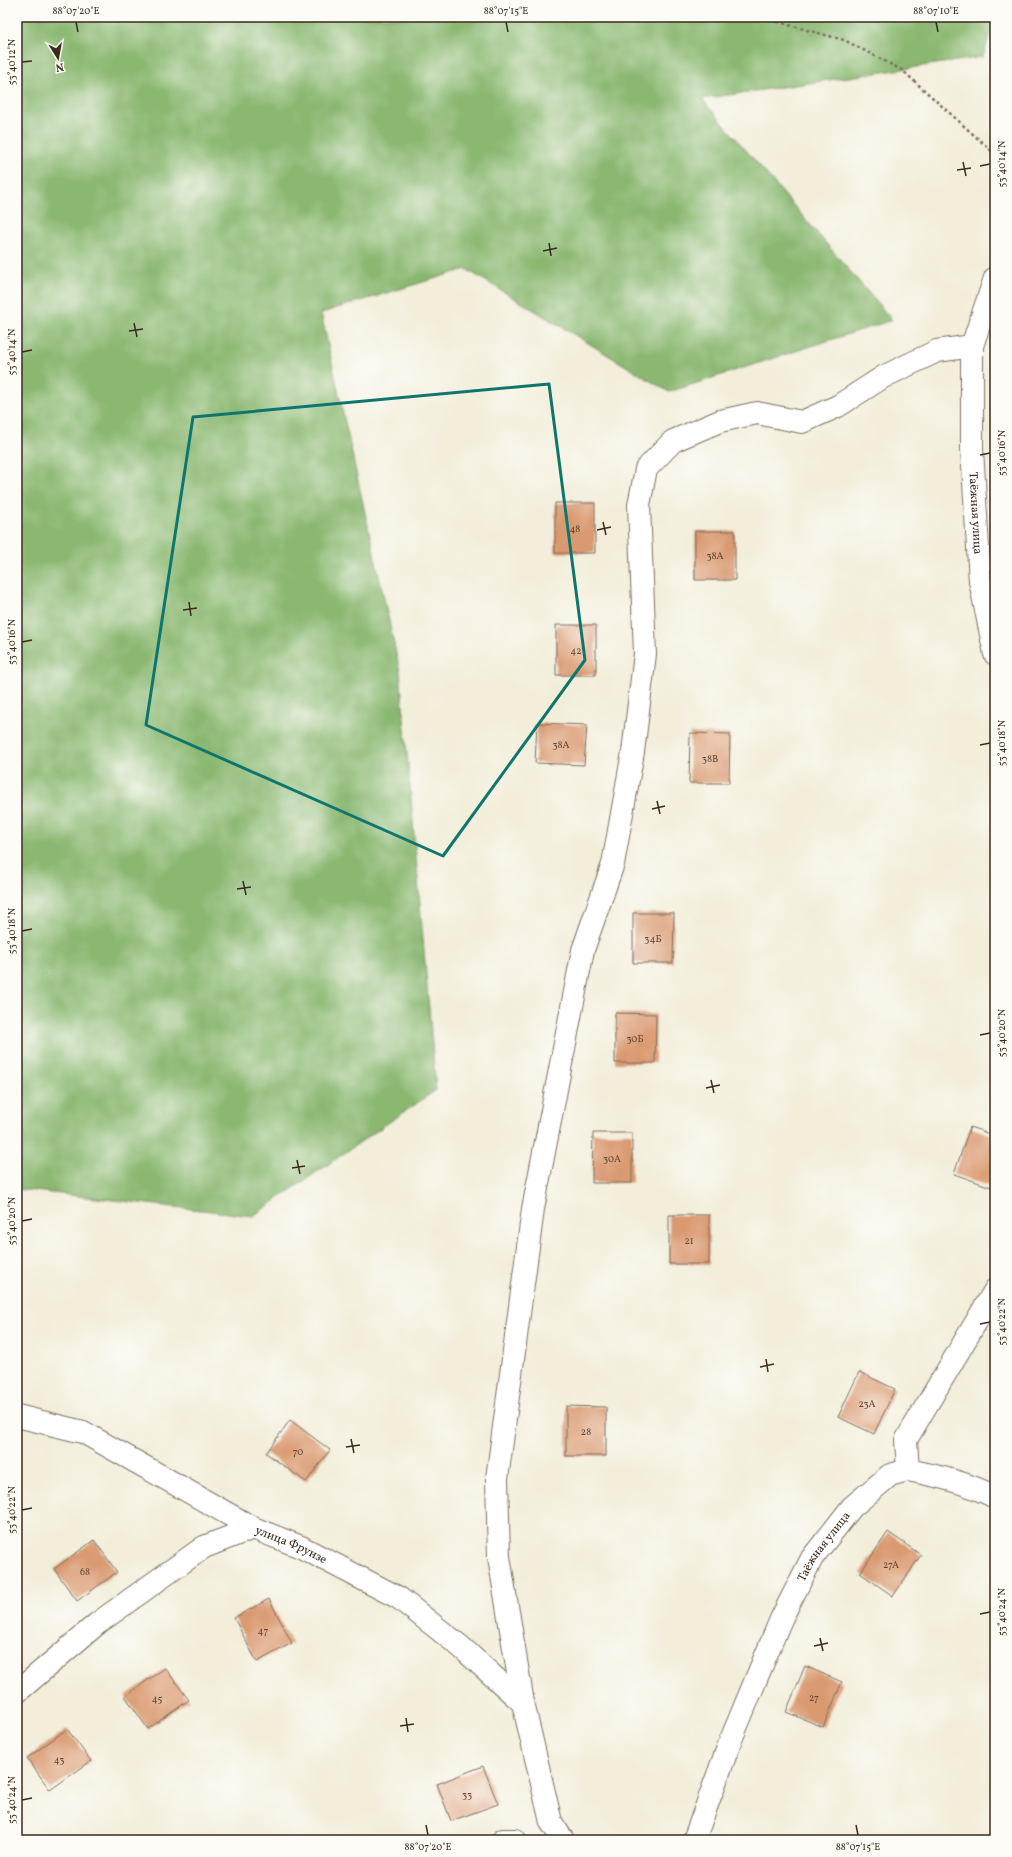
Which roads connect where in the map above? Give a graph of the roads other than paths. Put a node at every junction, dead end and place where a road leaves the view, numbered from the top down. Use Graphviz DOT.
graph roads {
  1 [pos="995,278"];
  2 [pos="972,346"];
  3 [pos="995,654"];
  4 [pos="995,1290"];
  5 [pos="17,1416"];
  6 [pos="908,1470"];
  7 [pos="995,1497"];
  8 [pos="253,1528"];
  9 [pos="17,1692"];
  10 [pos="523,1703"];
  11 [pos="502,1840"];
  12 [pos="515,1840"];
  13 [pos="563,1840"];
  14 [pos="694,1840"];
  1 -- 2 [label="street, Таёжная улица"];
  2 -- 3 [label="street, Таёжная улица"];
  2 -- 10 [label="street"];
  4 -- 6 [label="street"];
  5 -- 8 [label="street"];
  6 -- 7 [label="street"];
  6 -- 14 [label="street, Таёжная улица"];
  8 -- 9 [label="street, улица Фрунзе"];
  8 -- 10 [label="street, улица Фрунзе"];
  10 -- 13 [label="street"];
  11 -- 12 [label="street"];
}
